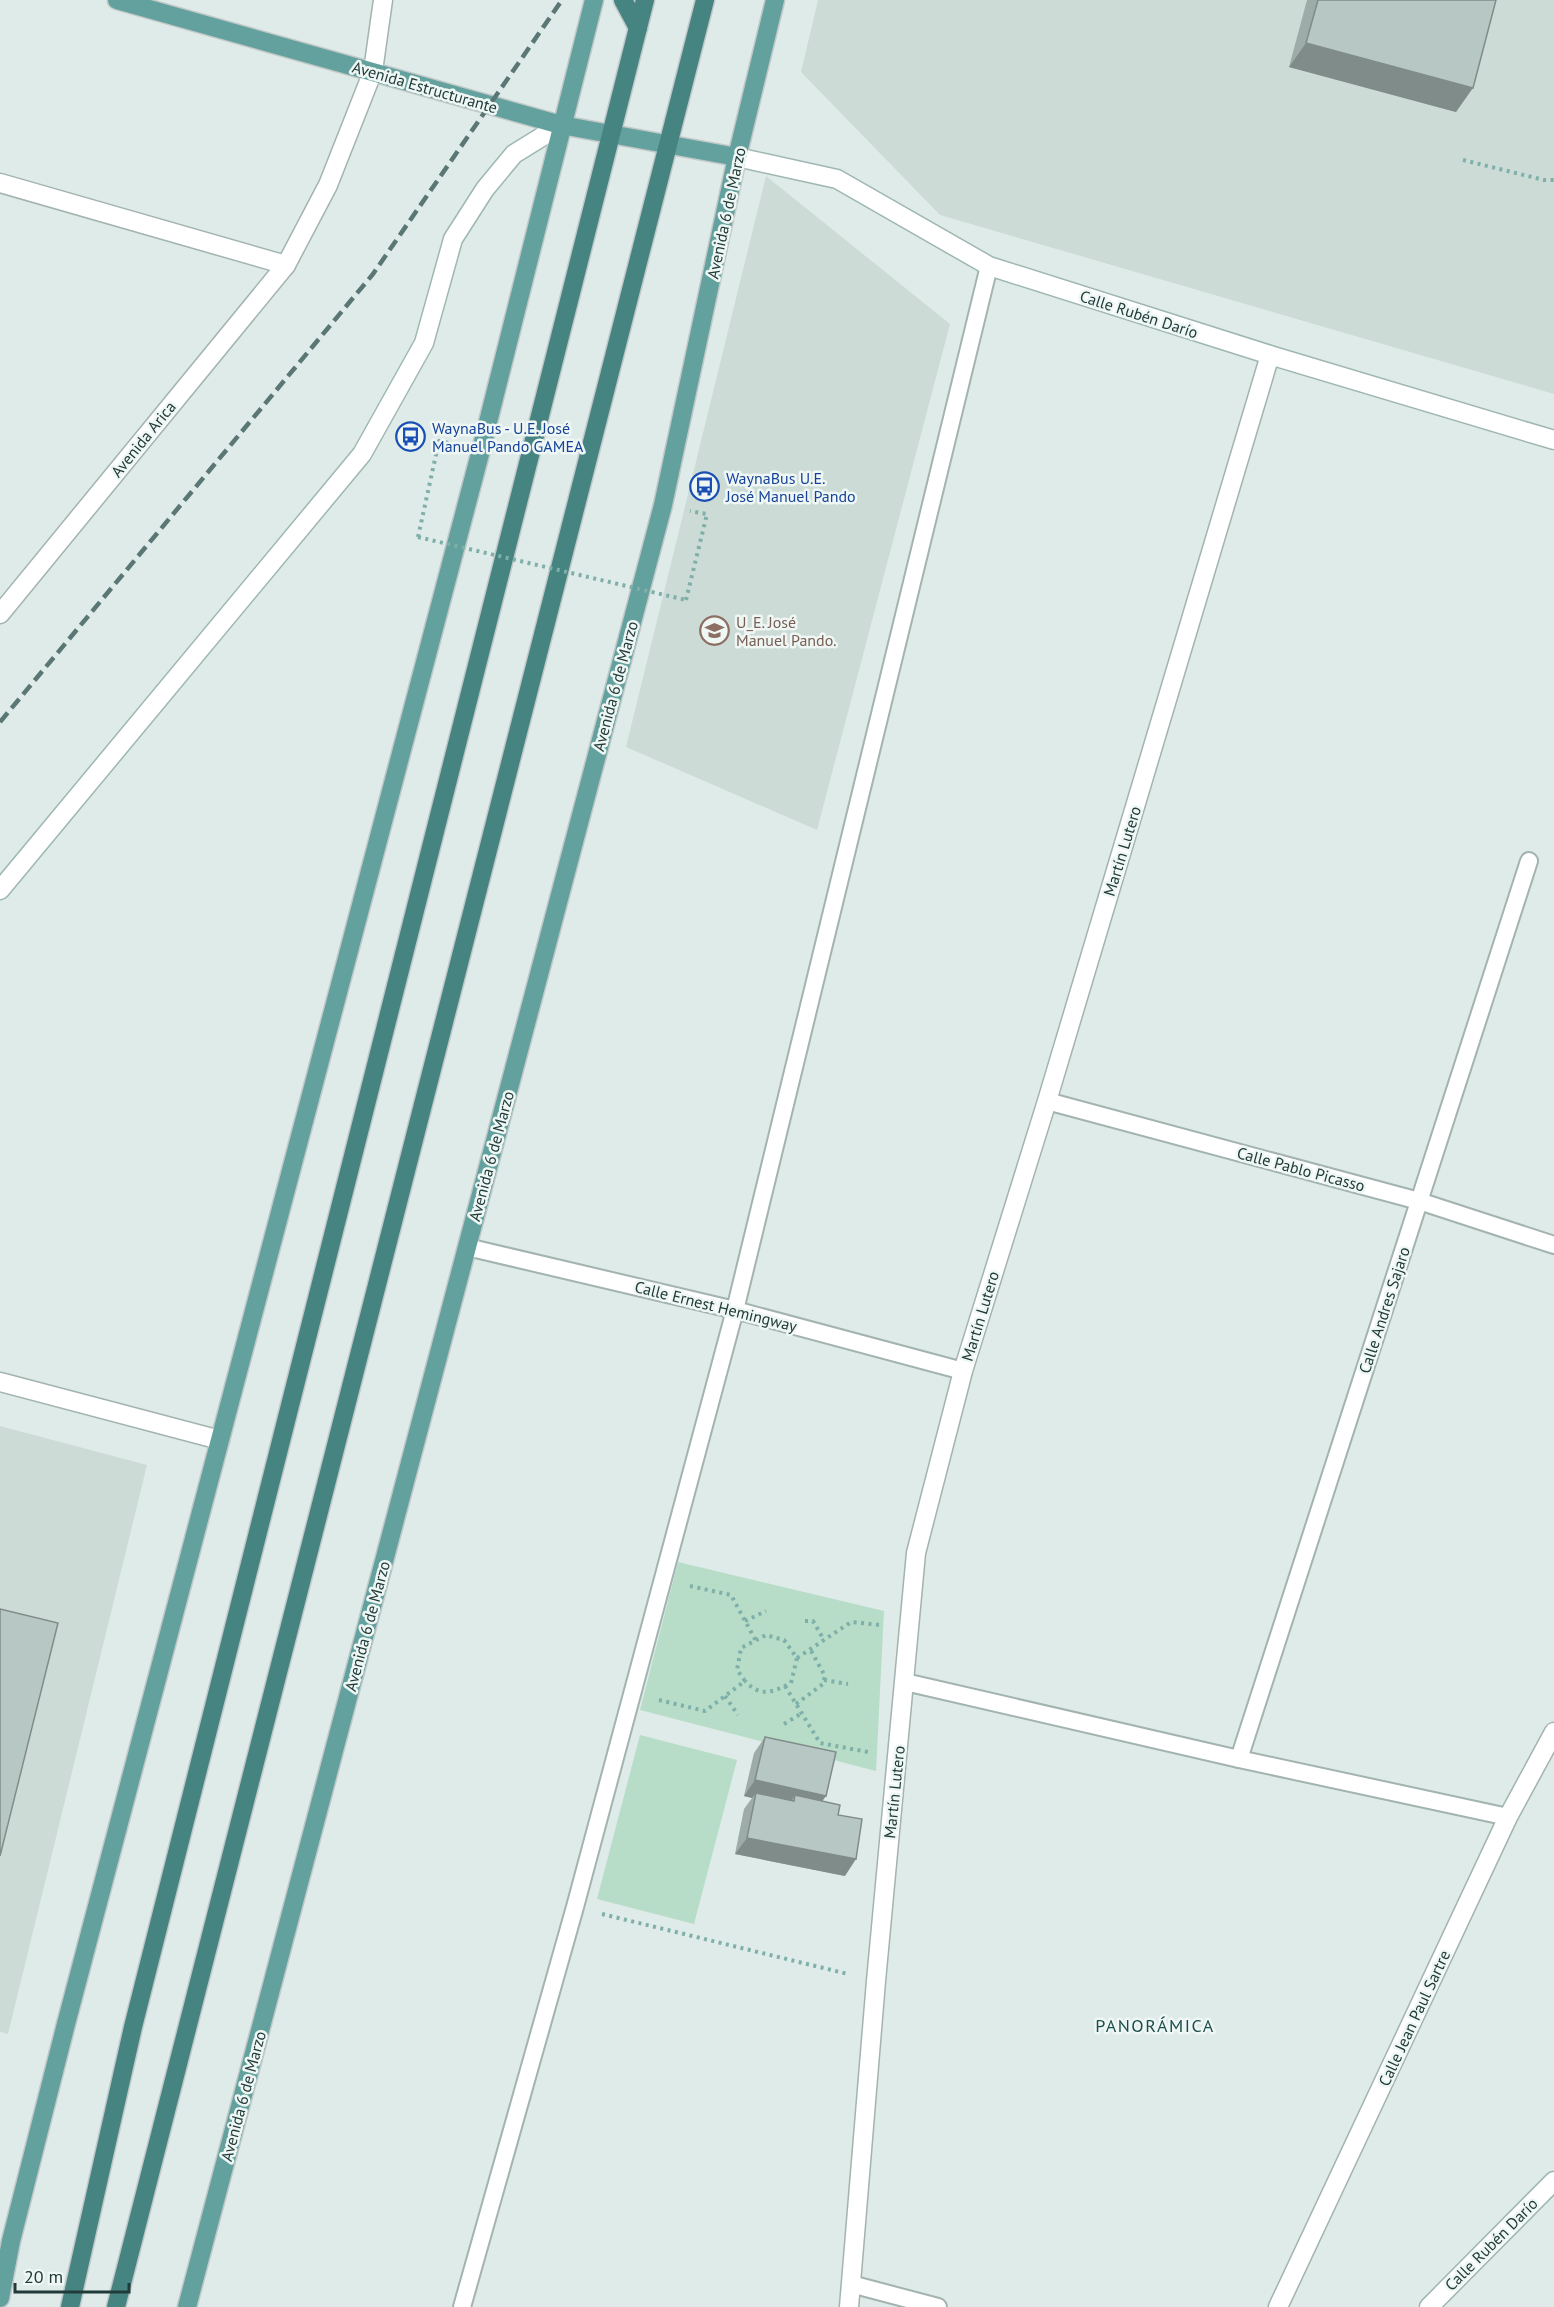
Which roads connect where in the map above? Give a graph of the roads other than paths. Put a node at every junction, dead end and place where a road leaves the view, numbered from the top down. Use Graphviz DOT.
graph roads {
  1 [pos="117,0"];
  2 [pos="383,0"];
  3 [pos="594,0"];
  4 [pos="623,0"];
  5 [pos="645,0"];
  6 [pos="705,0"];
  7 [pos="775,0"];
  8 [pos="638,28"];
  9 [pos="373,71"];
  10 [pos="561,124"];
  11 [pos="613,134"];
  12 [pos="669,145"];
  13 [pos="737,157"];
  14 [pos="0,183"];
  15 [pos="286,265"];
  16 [pos="989,266"];
  17 [pos="1270,355"];
  18 [pos="1554,440"];
  19 [pos="0,614"];
  20 [pos="1529,861"];
  21 [pos="0,890"];
  22 [pos="1047,1101"];
  23 [pos="1419,1201"];
  24 [pos="1554,1245"];
  25 [pos="467,1247"];
  26 [pos="735,1310"];
  27 [pos="963,1371"];
  28 [pos="0,1382"];
  29 [pos="220,1440"];
  30 [pos="905,1682"];
  31 [pos="1554,1732"];
  32 [pos="1239,1759"];
  33 [pos="1508,1817"];
  34 [pos="1554,2181"];
  35 [pos="851,2284"];
  36 [pos="0,2298"];
  37 [pos="70,2307"];
  38 [pos="116,2307"];
  39 [pos="187,2307"];
  40 [pos="462,2307"];
  41 [pos="849,2307"];
  42 [pos="938,2307"];
  43 [pos="1278,2307"];
  44 [pos="1429,2307"];
  1 -- 9 [label="main road, Avenida Estructurante"];
  2 -- 9 [label="street, Avenida Arica"];
  3 -- 10 [label="main road"];
  4 -- 8 [label="highway"];
  5 -- 8 [label="highway"];
  6 -- 12 [label="highway"];
  7 -- 13 [label="main road, Avenida 6 de Marzo"];
  8 -- 11 [label="highway"];
  9 -- 10 [label="main road, Avenida Estructurante"];
  9 -- 15 [label="street, Avenida Arica"];
  10 -- 11 [label="main road, Avenida Estructurante"];
  10 -- 21 [label="street"];
  10 -- 29 [label="main road"];
  11 -- 12 [label="main road, Avenida Estructurante"];
  11 -- 37 [label="highway"];
  12 -- 13 [label="main road, Avenida Estructurante"];
  12 -- 38 [label="highway"];
  13 -- 16 [label="street, Calle Rubén Darío"];
  13 -- 25 [label="main road, Avenida 6 de Marzo"];
  14 -- 15 [label="street"];
  15 -- 19 [label="street, Avenida Arica"];
  16 -- 17 [label="street, Calle Rubén Darío"];
  16 -- 26 [label="lane"];
  17 -- 18 [label="street, Calle Rubén Darío"];
  17 -- 22 [label="street, Martín Lutero"];
  20 -- 23 [label="lane, Calle Andres Sajaro"];
  22 -- 23 [label="lane, Calle Pablo Picasso"];
  22 -- 27 [label="street, Martín Lutero"];
  23 -- 24 [label="lane, Calle Pablo Picasso"];
  23 -- 32 [label="lane, Calle Andres Sajaro"];
  25 -- 26 [label="lane, Calle Ernest Hemingway"];
  25 -- 39 [label="main road, Avenida 6 de Marzo"];
  26 -- 27 [label="lane, Calle Ernest Hemingway"];
  26 -- 40 [label="lane"];
  27 -- 30 [label="street, Martín Lutero"];
  28 -- 29 [label="street"];
  29 -- 36 [label="main road"];
  30 -- 32 [label="lane"];
  30 -- 35 [label="street, Martín Lutero"];
  31 -- 33 [label="street, Calle Jean Paul Sartre"];
  32 -- 33 [label="lane"];
  33 -- 43 [label="street, Calle Jean Paul Sartre"];
  34 -- 44 [label="street, Calle Rubén Darío"];
  35 -- 41 [label="street, Martín Lutero"];
  35 -- 42 [label="lane"];
}
